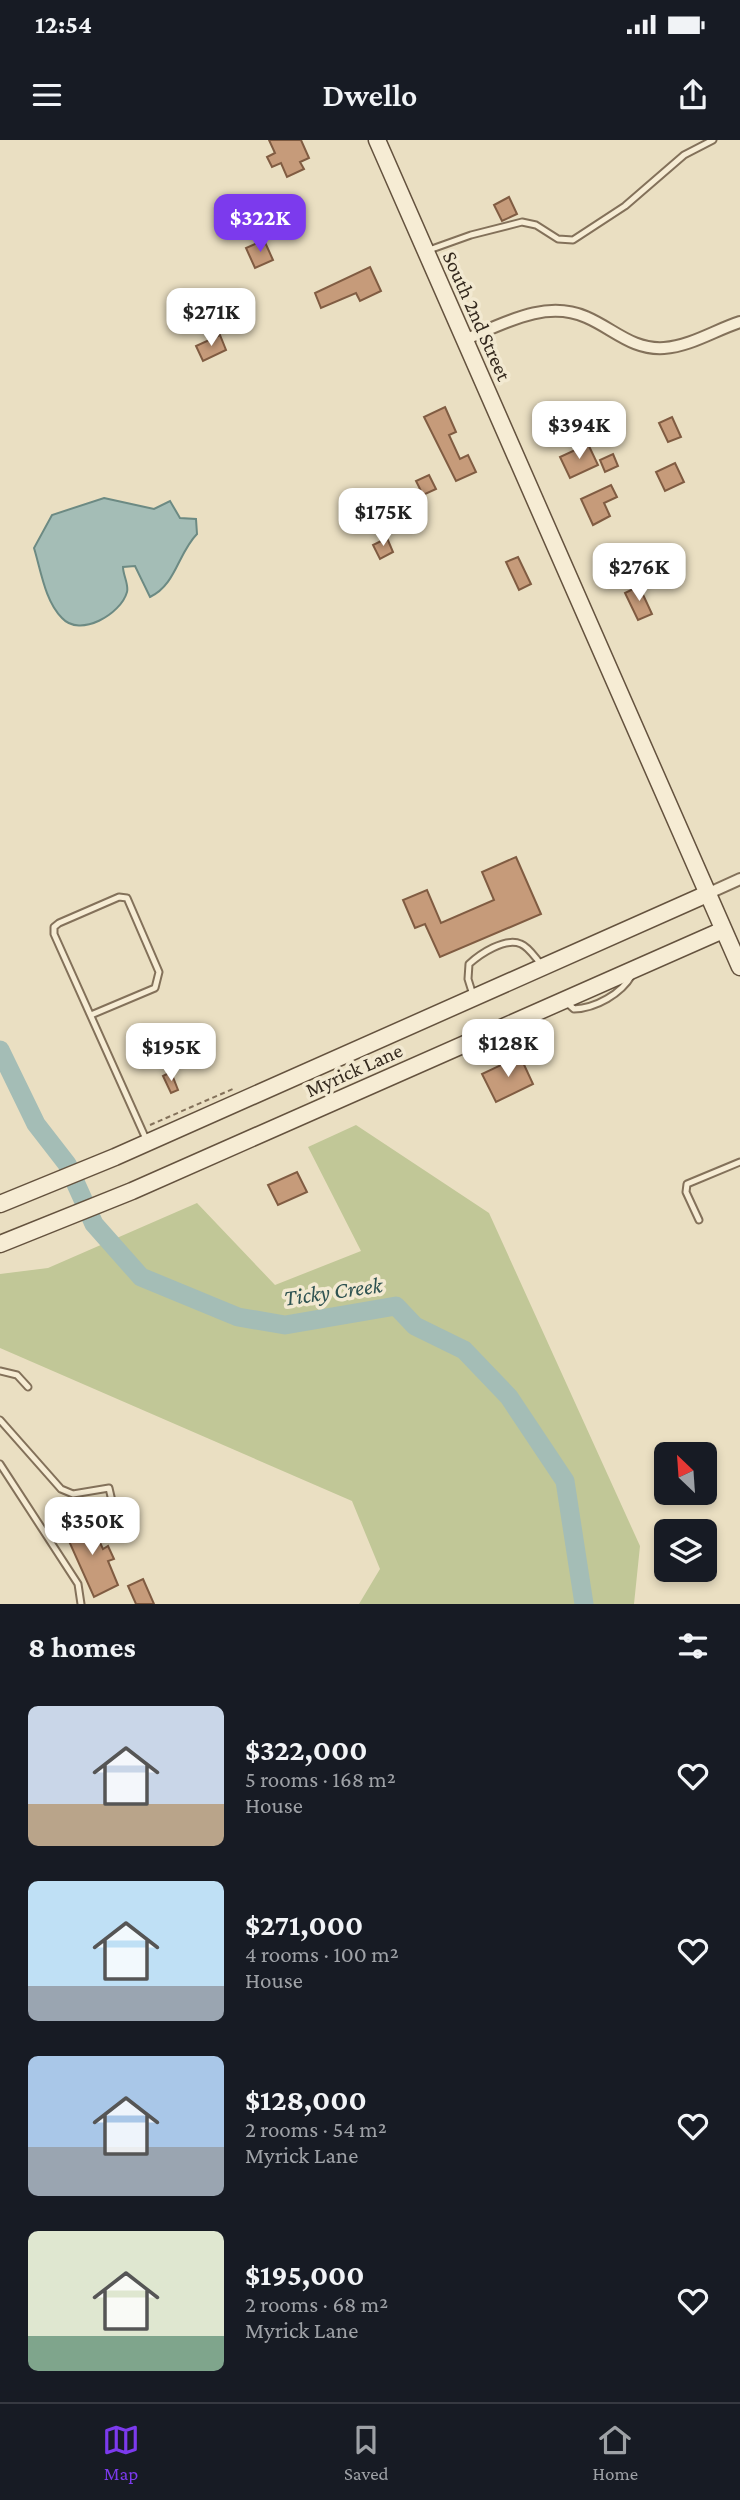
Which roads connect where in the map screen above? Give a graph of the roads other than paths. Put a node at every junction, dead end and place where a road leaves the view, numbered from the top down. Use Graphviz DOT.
graph roads {
  1 [pos="377,140"];
  2 [pos="713,140"];
  3 [pos="426,251"];
  4 [pos="740,322"];
  5 [pos="464,340"];
  6 [pos="740,879"];
  7 [pos="707,894"];
  8 [pos="723,930"];
  9 [pos="543,967"];
  10 [pos="740,967"];
  11 [pos="474,998"];
  12 [pos="91,1015"];
  13 [pos="528,1027"];
  14 [pos="488,1034"];
  15 [pos="148,1142"];
  16 [pos="740,1162"];
  17 [pos="0,1204"];
  18 [pos="699,1220"];
  19 [pos="0,1244"];
  20 [pos="0,1371"];
  21 [pos="28,1387"];
  22 [pos="0,1420"];
  23 [pos="0,1464"];
  24 [pos="98,1520"];
  25 [pos="81,1604"];
  1 -- 3 [label="street, South 2nd Street"];
  2 -- 3 [label="lane"];
  3 -- 5 [label="street, South 2nd Street"];
  4 -- 5 [label="street"];
  5 -- 7 [label="street, South 2nd Street"];
  6 -- 7 [label="street"];
  7 -- 8 [label="street, South 2nd Street"];
  7 -- 9 [label="street, Myrick Lane"];
  8 -- 10 [label="street, South 2nd Street"];
  8 -- 14 [label="street, Myrick Lane"];
  9 -- 11 [label="street, Myrick Lane"];
  9 -- 11 [label="lane"];
  11 -- 15 [label="street, Myrick Lane"];
  12 -- 12 [label="lane"];
  12 -- 15 [label="lane"];
  13 -- 14 [label="lane"];
  14 -- 19 [label="street, Myrick Lane"];
  15 -- 17 [label="street, Myrick Lane"];
  16 -- 18 [label="lane"];
  20 -- 21 [label="lane"];
  22 -- 24 [label="lane"];
  23 -- 25 [label="lane"];
}
